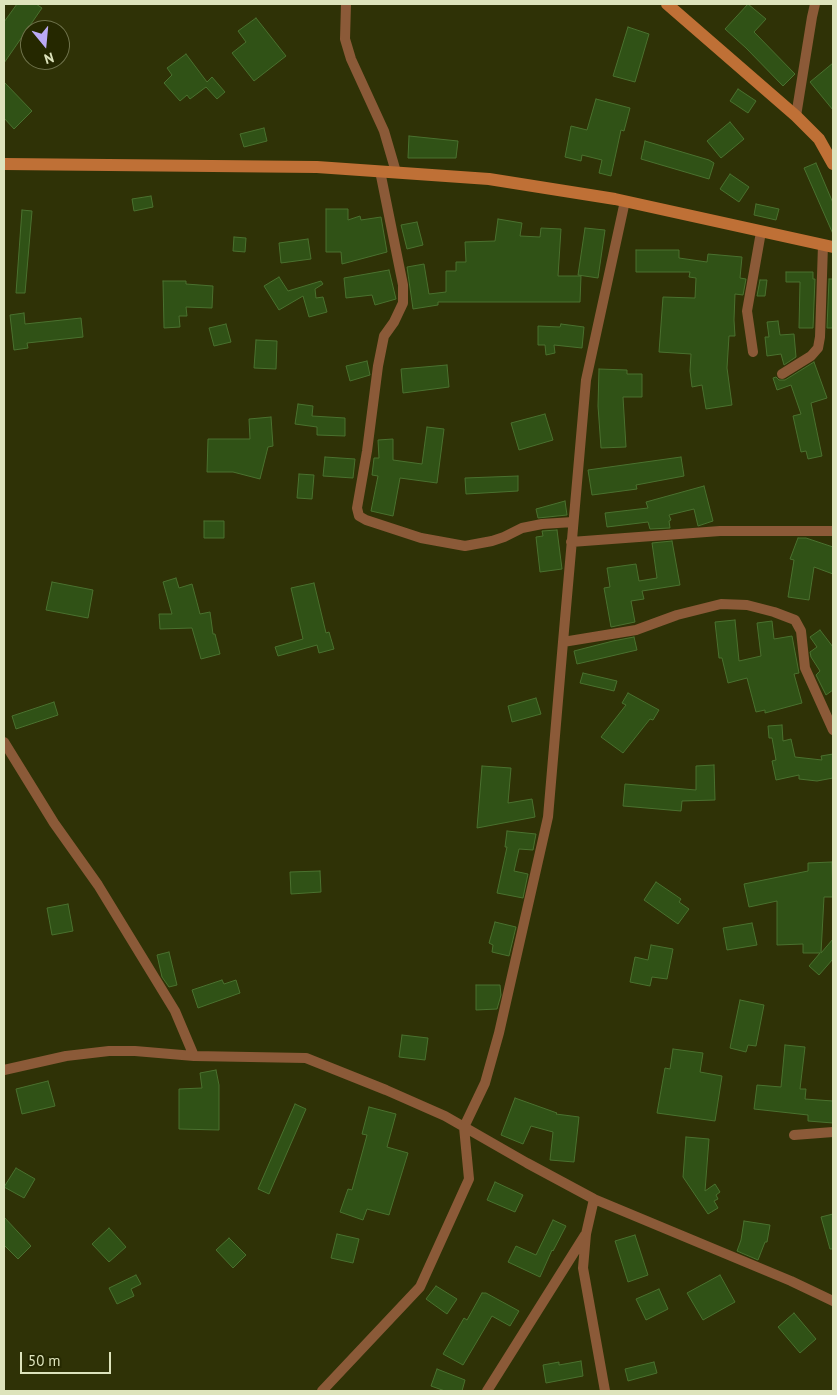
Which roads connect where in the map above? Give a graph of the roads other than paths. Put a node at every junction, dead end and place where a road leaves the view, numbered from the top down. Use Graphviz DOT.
graph roads {
  1 [pos="346,4"];
  2 [pos="667,4"];
  3 [pos="815,4"];
  4 [pos="796,116"];
  5 [pos="4,164"];
  6 [pos="833,164"];
  7 [pos="380,171"];
  8 [pos="396,172"];
  9 [pos="625,201"];
  10 [pos="761,232"];
  11 [pos="828,246"];
  12 [pos="753,352"];
  13 [pos="782,374"];
  14 [pos="573,522"];
  15 [pos="833,530"];
  16 [pos="571,542"];
  17 [pos="563,642"];
  18 [pos="833,730"];
  19 [pos="4,742"];
  20 [pos="194,1056"];
  21 [pos="4,1070"];
  22 [pos="464,1127"];
  23 [pos="833,1132"];
  24 [pos="794,1136"];
  25 [pos="594,1199"];
  26 [pos="586,1234"];
  27 [pos="833,1301"];
  28 [pos="322,1391"];
  29 [pos="487,1391"];
  30 [pos="605,1391"];
  1 -- 8 [label="street"];
  2 -- 4 [label="main road"];
  3 -- 4 [label="street"];
  4 -- 6 [label="main road"];
  5 -- 7 [label="main road"];
  7 -- 8 [label="main road"];
  7 -- 14 [label="street"];
  8 -- 9 [label="main road"];
  9 -- 10 [label="main road"];
  9 -- 14 [label="street"];
  10 -- 11 [label="main road"];
  10 -- 12 [label="street"];
  11 -- 13 [label="street"];
  14 -- 16 [label="street"];
  15 -- 16 [label="street"];
  16 -- 17 [label="street"];
  17 -- 18 [label="street"];
  17 -- 22 [label="street"];
  19 -- 20 [label="street"];
  20 -- 21 [label="street"];
  20 -- 22 [label="street"];
  22 -- 25 [label="street"];
  22 -- 28 [label="street"];
  23 -- 24 [label="street"];
  25 -- 26 [label="street"];
  25 -- 27 [label="street"];
  26 -- 29 [label="street"];
  26 -- 30 [label="street"];
}
